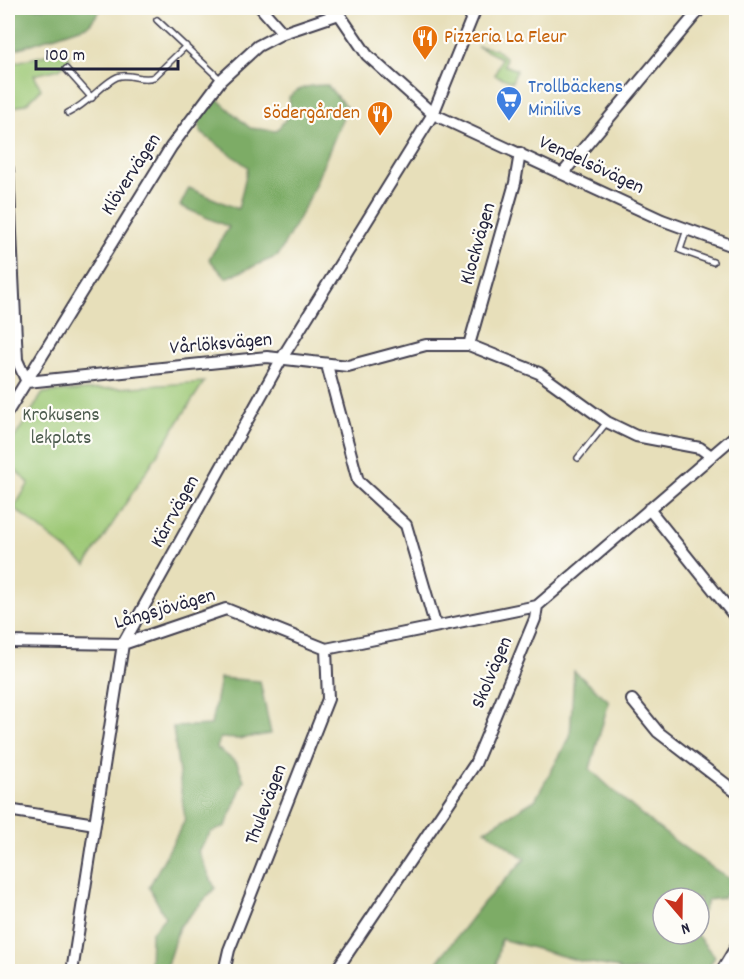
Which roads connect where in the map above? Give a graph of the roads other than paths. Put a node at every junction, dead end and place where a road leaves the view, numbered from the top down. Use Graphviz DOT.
graph roads {
  1 [pos="261,8"];
  2 [pos="476,8"];
  3 [pos="701,8"];
  4 [pos="337,11"];
  5 [pos="157,20"];
  6 [pos="283,33"];
  7 [pos="186,46"];
  8 [pos="66,69"];
  9 [pos="221,80"];
  10 [pos="92,98"];
  11 [pos="68,113"];
  12 [pos="433,114"];
  13 [pos="520,153"];
  14 [pos="8,168"];
  15 [pos="563,173"];
  16 [pos="687,229"];
  17 [pos="736,248"];
  18 [pos="713,262"];
  19 [pos="11,284"];
  20 [pos="469,345"];
  21 [pos="282,358"];
  22 [pos="327,365"];
  23 [pos="27,382"];
  24 [pos="8,411"];
  25 [pos="607,422"];
  26 [pos="736,435"];
  27 [pos="711,456"];
  28 [pos="578,458"];
  29 [pos="649,509"];
  30 [pos="537,606"];
  31 [pos="736,618"];
  32 [pos="435,624"];
  33 [pos="8,642"];
  34 [pos="123,644"];
  35 [pos="326,649"];
  36 [pos="632,700"];
  37 [pos="736,792"];
  38 [pos="8,810"];
  39 [pos="95,824"];
  40 [pos="736,947"];
  41 [pos="72,972"];
  42 [pos="224,972"];
  43 [pos="335,972"];
  44 [pos="721,972"];
  1 -- 6 [label="street"];
  2 -- 12 [label="street, Kärrvägen"];
  3 -- 15 [label="street"];
  4 -- 6 [label="street, Klövervägen"];
  4 -- 12 [label="street, Vendelsövägen"];
  5 -- 7 [label="lane"];
  6 -- 9 [label="street, Klövervägen"];
  7 -- 9 [label="lane"];
  7 -- 10 [label="lane"];
  8 -- 10 [label="lane"];
  9 -- 23 [label="street, Klövervägen"];
  10 -- 11 [label="lane"];
  12 -- 13 [label="street, Vendelsövägen"];
  12 -- 21 [label="street, Kärrvägen"];
  13 -- 15 [label="street, Vendelsövägen"];
  13 -- 20 [label="street, Klockvägen"];
  14 -- 19 [label="street"];
  15 -- 16 [label="street, Vendelsövägen"];
  16 -- 17 [label="street, Vendelsövägen"];
  16 -- 18 [label="lane"];
  19 -- 23 [label="street"];
  20 -- 22 [label="street, Vårlöksvägen"];
  20 -- 25 [label="street, Vårlöksvägen"];
  21 -- 22 [label="street, Vårlöksvägen"];
  21 -- 23 [label="street, Vårlöksvägen"];
  21 -- 34 [label="street, Kärrvägen"];
  22 -- 32 [label="street"];
  23 -- 24 [label="street, Klövervägen"];
  25 -- 27 [label="street, Vårlöksvägen"];
  25 -- 28 [label="lane"];
  26 -- 27 [label="street"];
  27 -- 29 [label="street"];
  29 -- 30 [label="street"];
  29 -- 31 [label="street"];
  30 -- 32 [label="street"];
  30 -- 43 [label="street, Skolvägen"];
  32 -- 35 [label="street"];
  33 -- 34 [label="street, Långsjövägen"];
  34 -- 35 [label="street, Långsjövägen"];
  34 -- 39 [label="street, Kärrvägen"];
  35 -- 42 [label="street, Thulevägen"];
  36 -- 37 [label="street"];
  38 -- 39 [label="street"];
  39 -- 41 [label="street, Kärrvägen"];
  40 -- 44 [label="street"];
}
